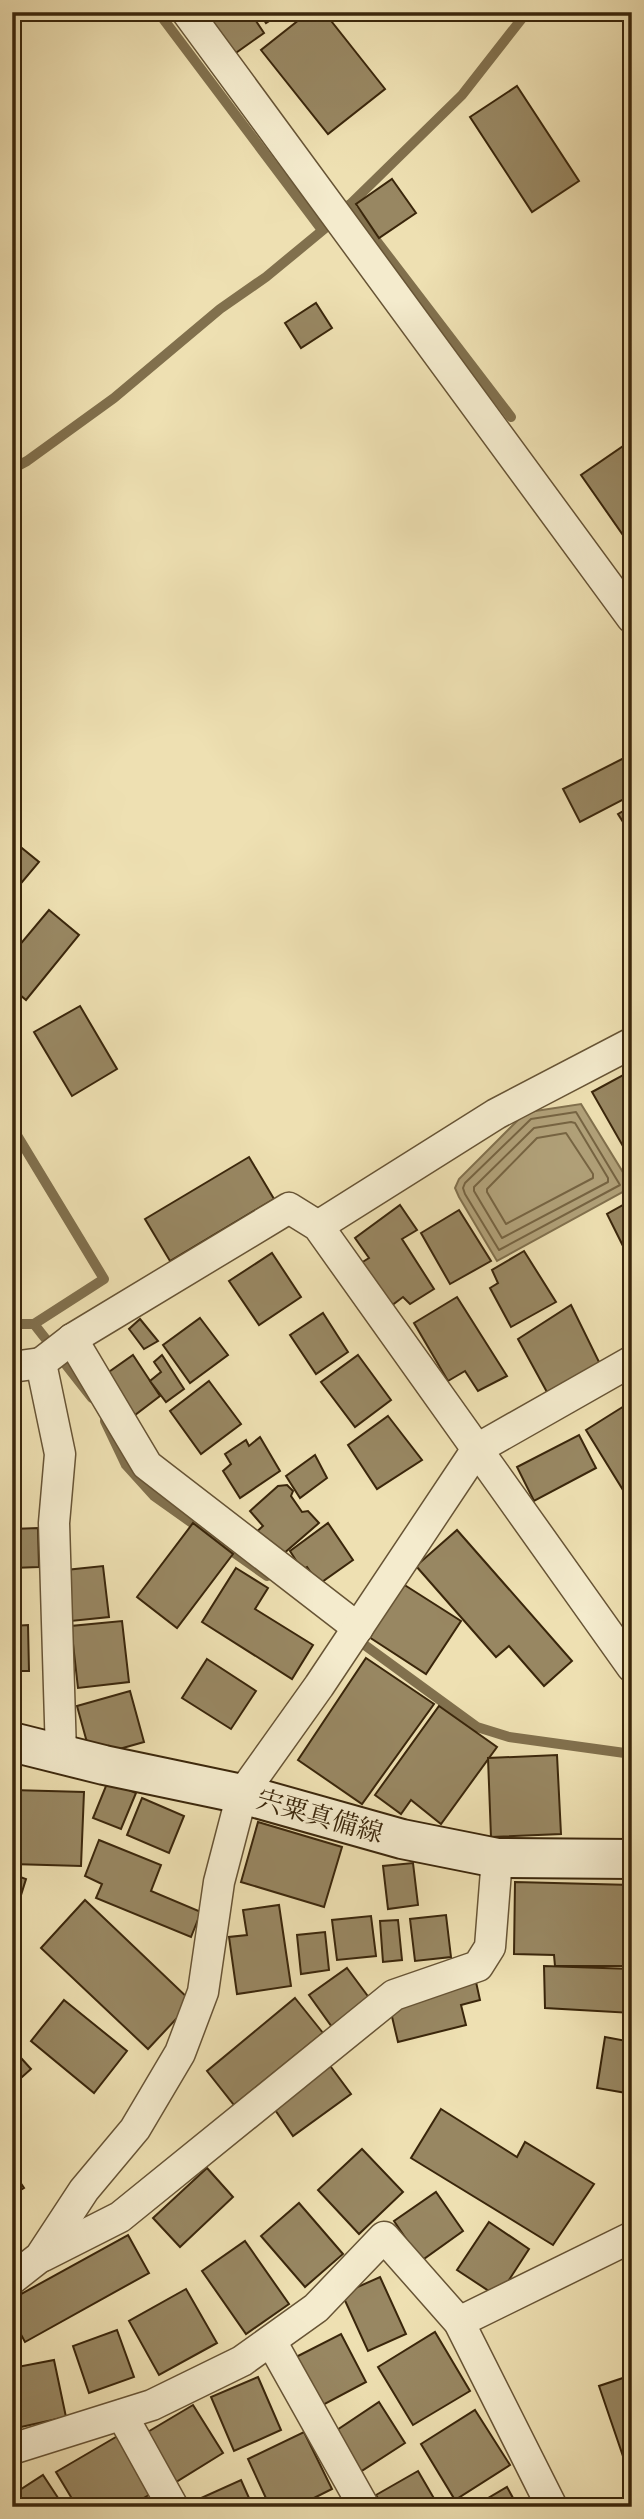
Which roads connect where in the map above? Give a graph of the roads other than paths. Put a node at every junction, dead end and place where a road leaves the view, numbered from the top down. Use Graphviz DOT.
graph roads {
  1 [pos="187,12"];
  2 [pos="632,618"];
  3 [pos="632,1043"];
  4 [pos="318,1226"];
  5 [pos="72,1339"];
  6 [pos="632,1361"];
  7 [pos="26,1365"];
  8 [pos="477,1449"];
  9 [pos="358,1628"];
  10 [pos="632,1667"];
  11 [pos="12,1742"];
  12 [pos="61,1754"];
  13 [pos="242,1794"];
  14 [pos="497,1857"];
  15 [pos="632,1859"];
  16 [pos="632,2236"];
  17 [pos="40,2257"];
  18 [pos="12,2279"];
  19 [pos="459,2322"];
  20 [pos="271,2341"];
  21 [pos="122,2415"];
  22 [pos="12,2449"];
  23 [pos="173,2507"];
  24 [pos="364,2507"];
  25 [pos="552,2507"];
  1 -- 2 [label="street"];
  3 -- 4 [label="street"];
  4 -- 5 [label="street"];
  4 -- 8 [label="street"];
  5 -- 7 [label="street"];
  5 -- 9 [label="street"];
  6 -- 8 [label="street"];
  7 -- 12 [label="street"];
  8 -- 9 [label="street"];
  8 -- 10 [label="street"];
  9 -- 13 [label="street"];
  11 -- 12 [label="main road, 宍粟真備線"];
  12 -- 13 [label="main road, 宍粟真備線"];
  13 -- 14 [label="main road, 宍粟真備線"];
  13 -- 17 [label="street"];
  14 -- 15 [label="main road, 宍粟真備線"];
  14 -- 17 [label="street"];
  16 -- 19 [label="street"];
  17 -- 18 [label="street"];
  19 -- 20 [label="street"];
  19 -- 25 [label="street"];
  20 -- 21 [label="street"];
  20 -- 24 [label="street"];
  21 -- 22 [label="street"];
  21 -- 23 [label="street"];
}
